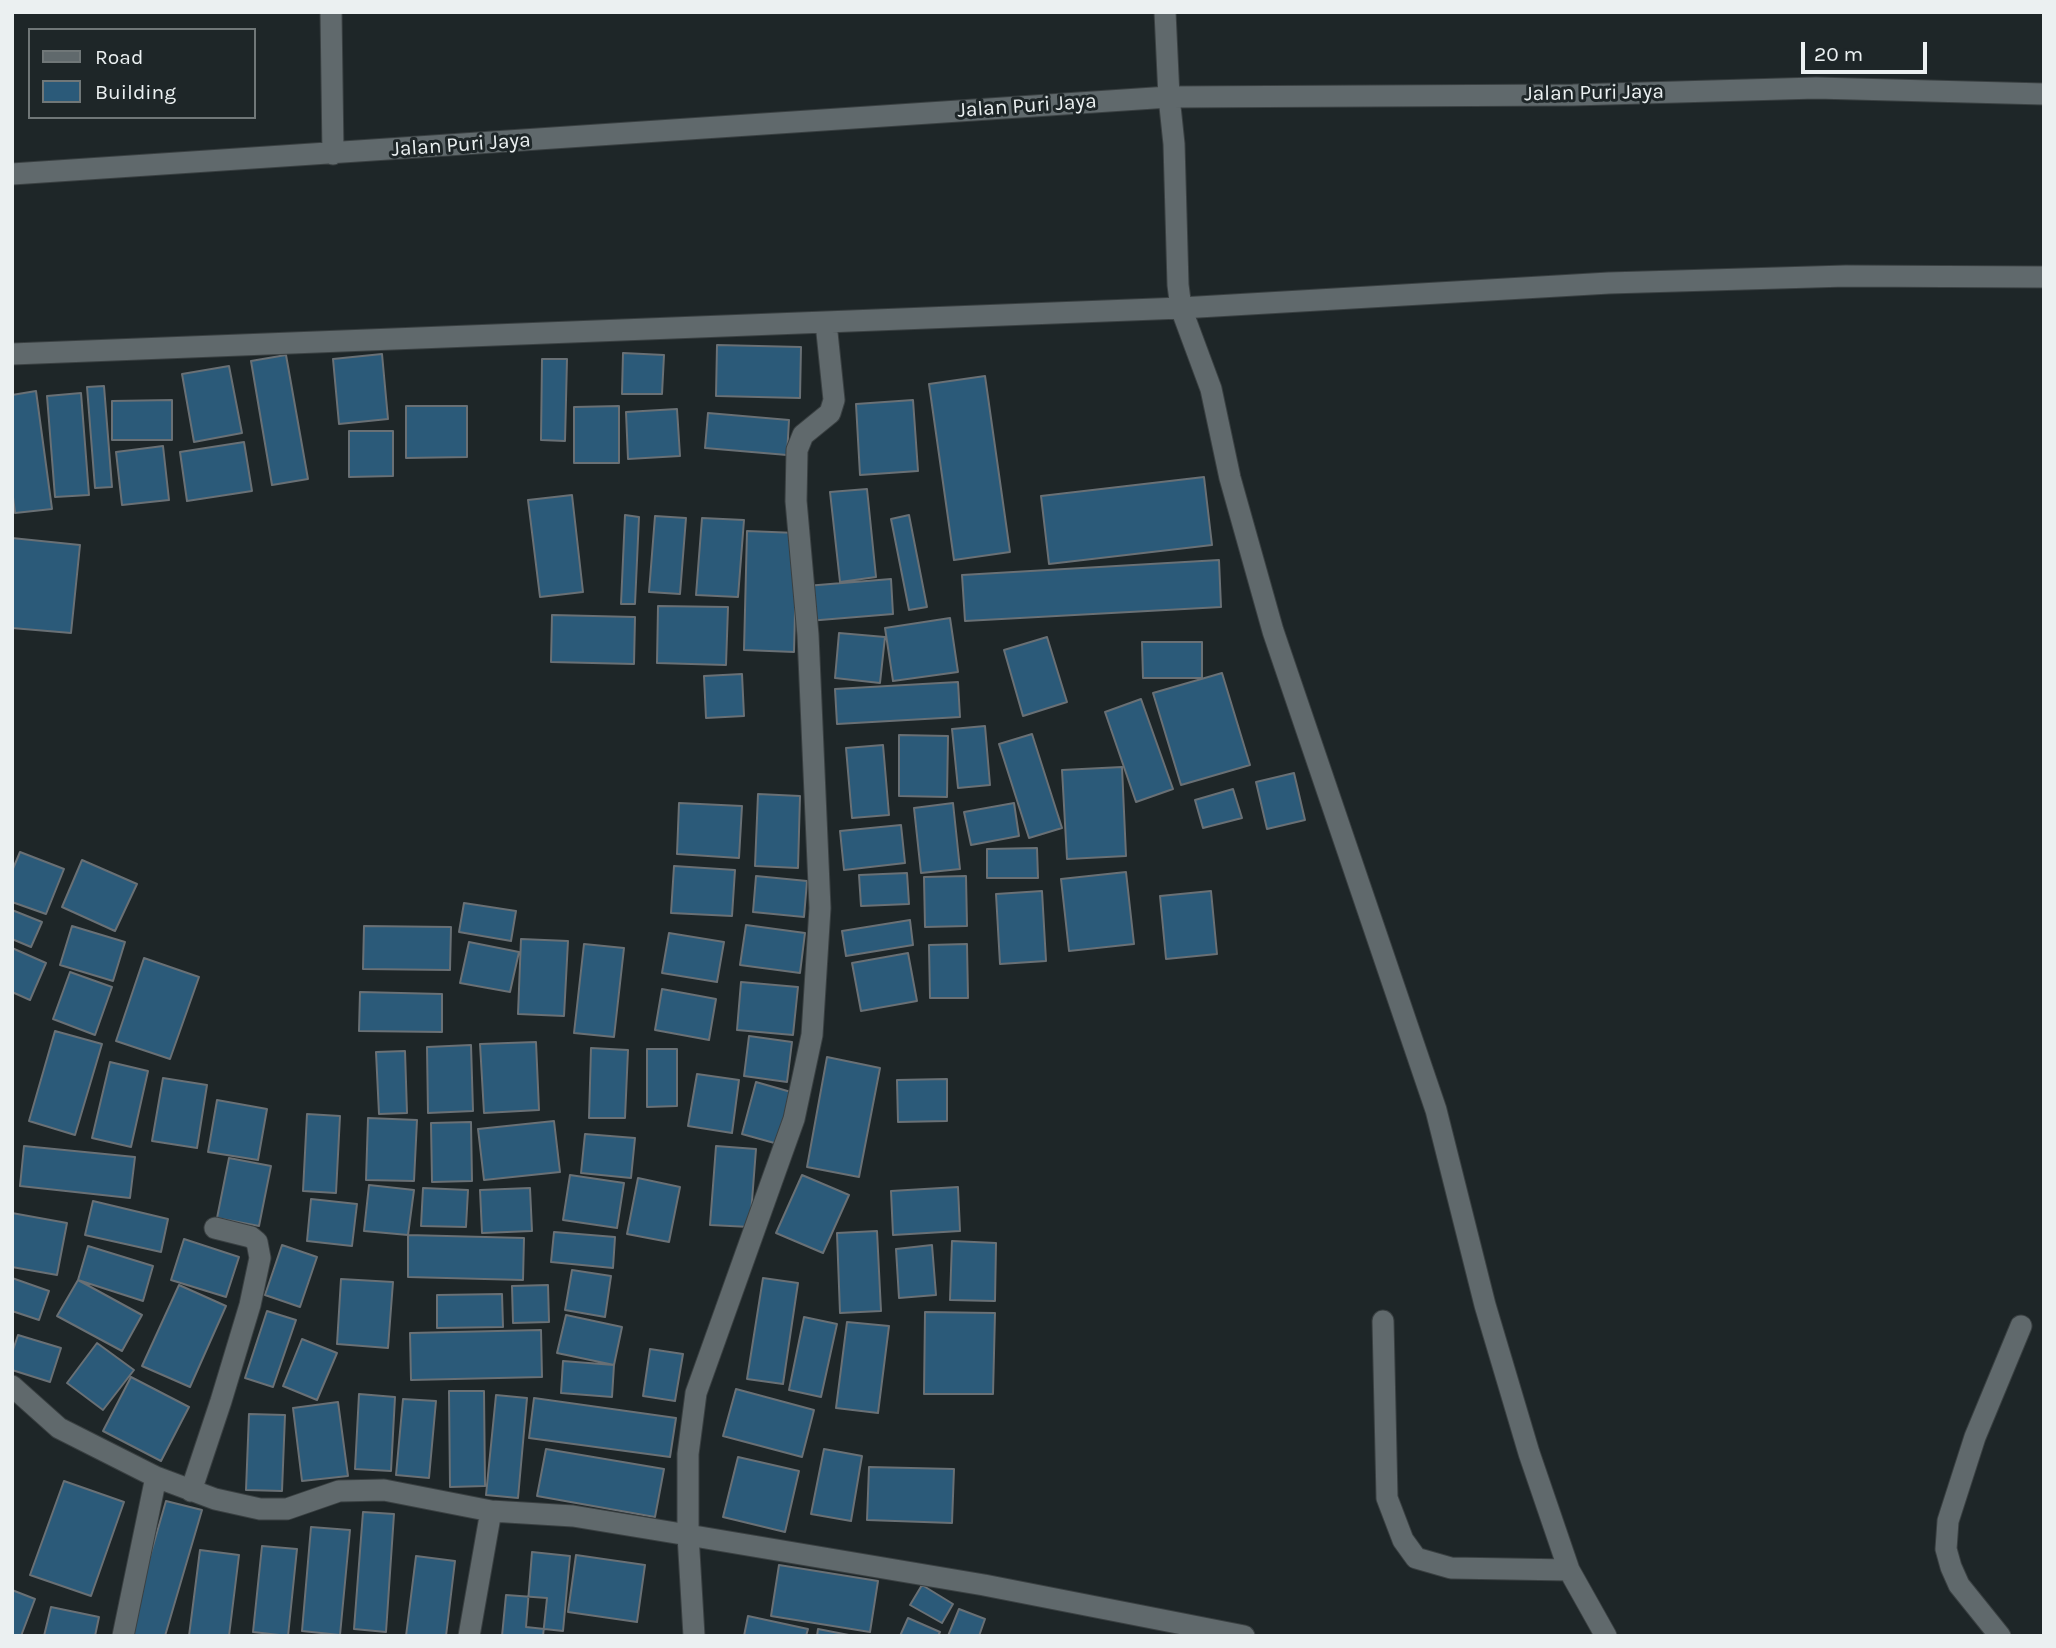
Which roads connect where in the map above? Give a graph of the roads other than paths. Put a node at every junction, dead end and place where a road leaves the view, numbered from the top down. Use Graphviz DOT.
graph roads {
  1 [pos="331,12"];
  2 [pos="1165,12"];
  3 [pos="2044,94"];
  4 [pos="1169,97"];
  5 [pos="333,154"];
  6 [pos="12,174"];
  7 [pos="2044,276"];
  8 [pos="1181,309"];
  9 [pos="826,323"];
  10 [pos="12,354"];
  11 [pos="215,1228"];
  12 [pos="1383,1321"];
  13 [pos="2021,1326"];
  14 [pos="12,1386"];
  15 [pos="156,1477"];
  16 [pos="191,1491"];
  17 [pos="491,1511"];
  18 [pos="688,1535"];
  19 [pos="1569,1570"];
  20 [pos="123,1636"];
  21 [pos="469,1636"];
  22 [pos="694,1636"];
  23 [pos="1244,1636"];
  24 [pos="1606,1636"];
  25 [pos="2000,1636"];
  1 -- 5 [label="street"];
  2 -- 4 [label="street"];
  3 -- 4 [label="street, Jalan Puri Jaya"];
  4 -- 5 [label="street, Jalan Puri Jaya"];
  4 -- 8 [label="street"];
  5 -- 6 [label="street, Jalan Puri Jaya"];
  7 -- 8 [label="street"];
  8 -- 9 [label="street"];
  8 -- 19 [label="street"];
  9 -- 10 [label="street"];
  9 -- 18 [label="street"];
  11 -- 16 [label="street"];
  12 -- 19 [label="street"];
  13 -- 25 [label="street"];
  14 -- 15 [label="street"];
  15 -- 16 [label="street"];
  15 -- 20 [label="street"];
  16 -- 17 [label="street"];
  17 -- 18 [label="street"];
  17 -- 21 [label="street"];
  18 -- 22 [label="street"];
  18 -- 23 [label="street"];
  19 -- 24 [label="street"];
}
